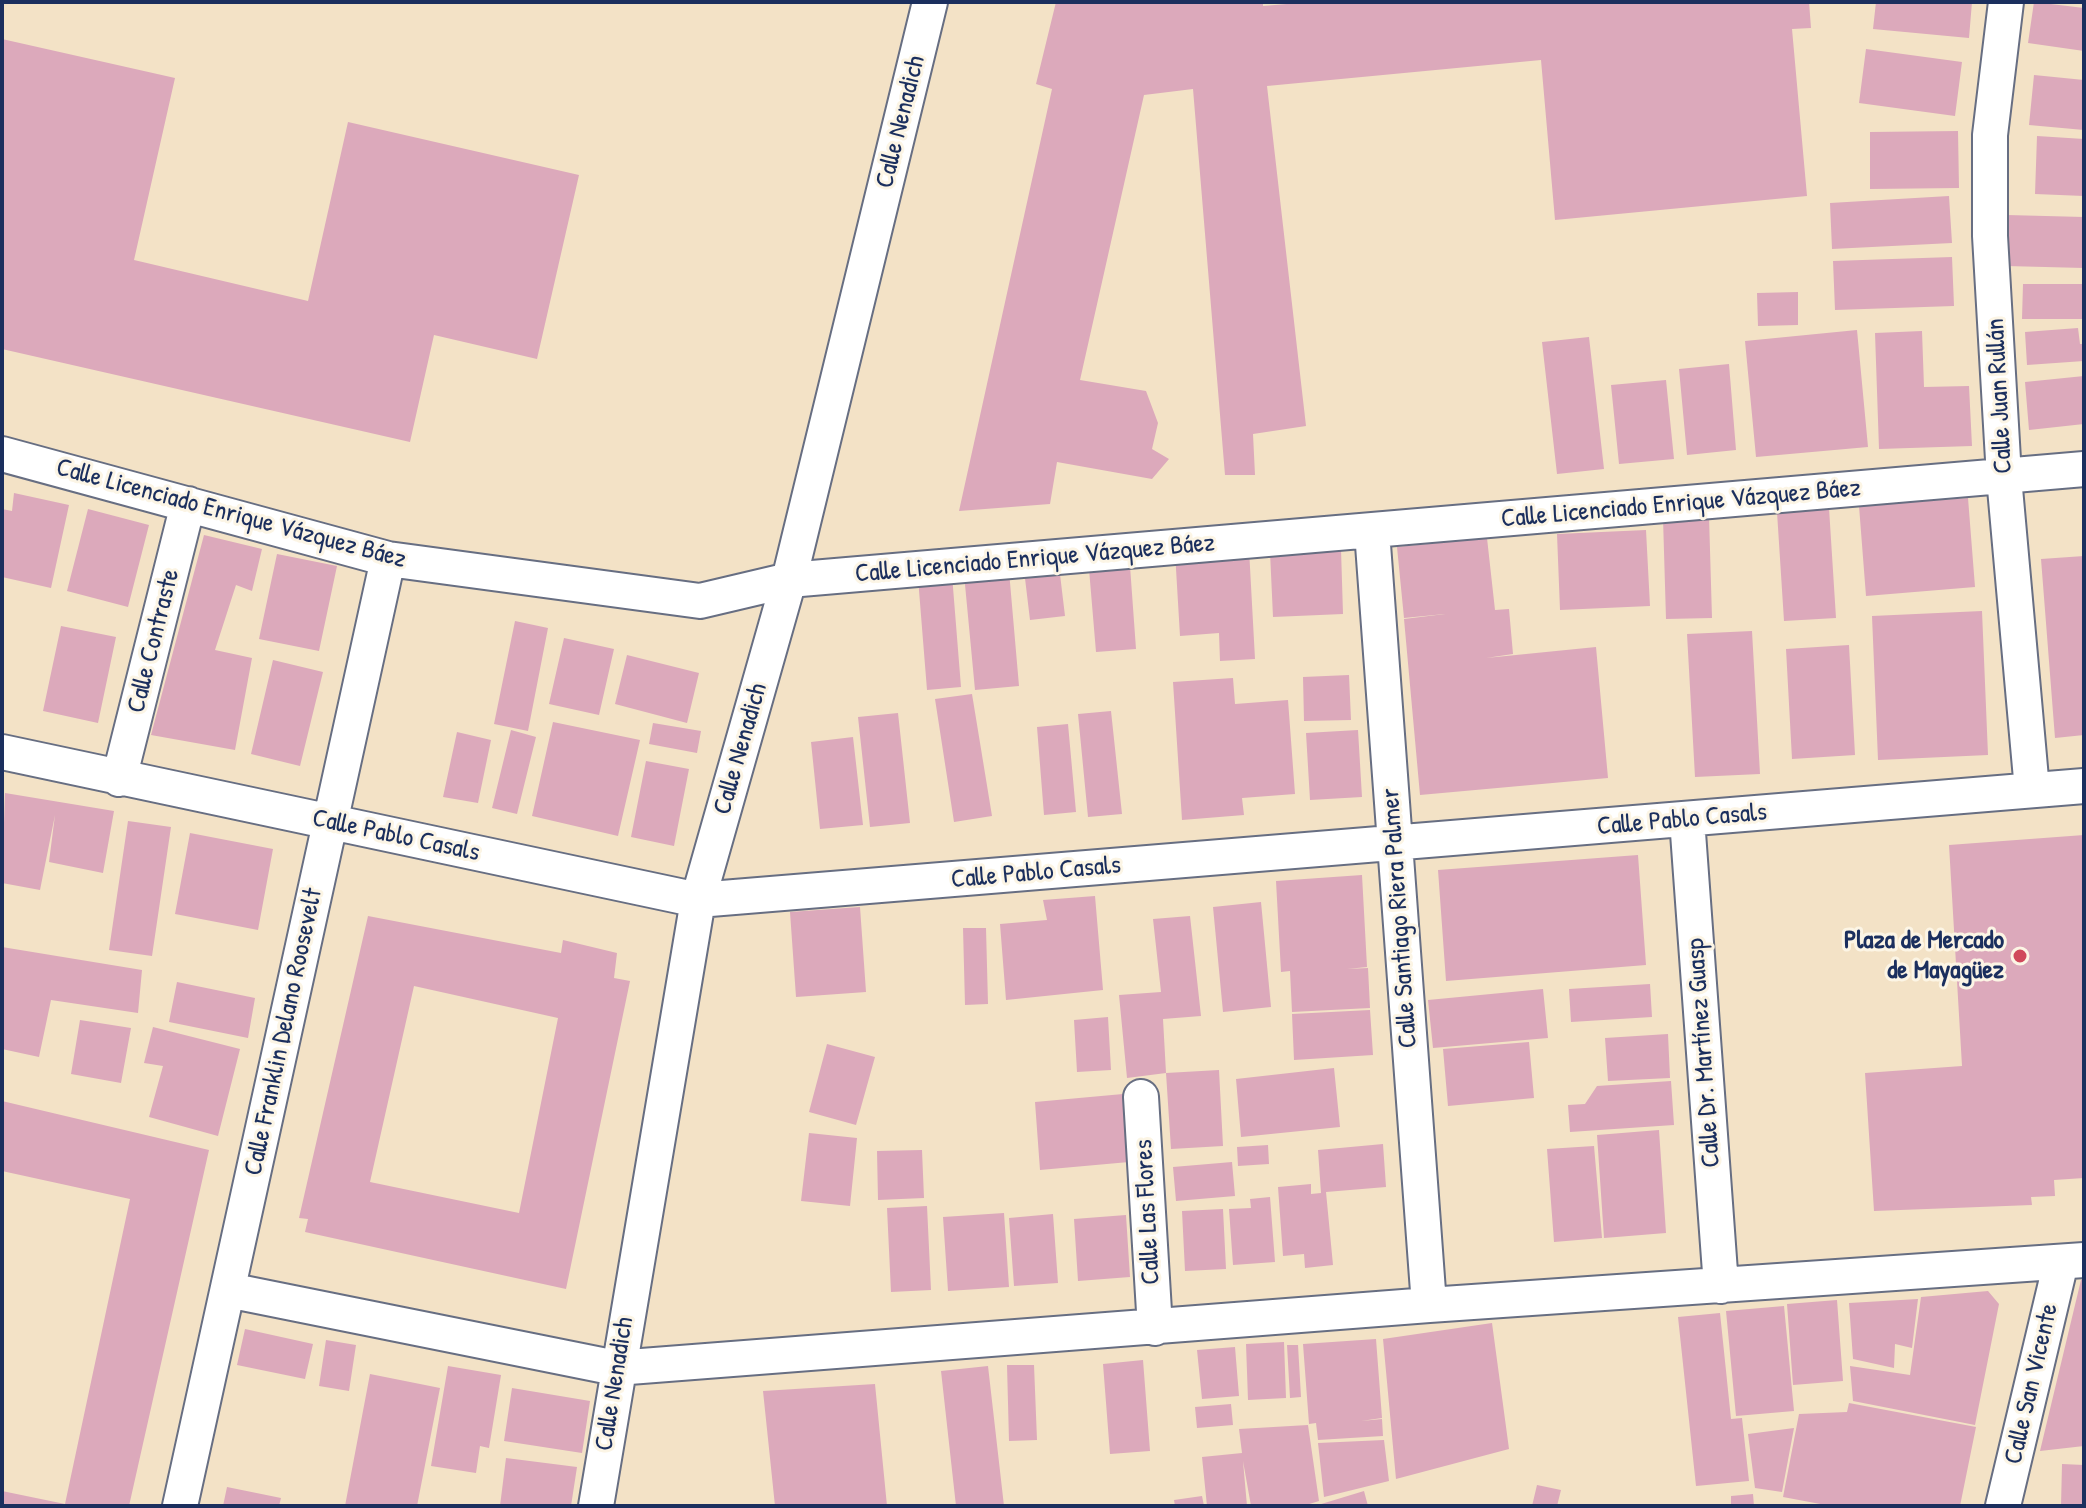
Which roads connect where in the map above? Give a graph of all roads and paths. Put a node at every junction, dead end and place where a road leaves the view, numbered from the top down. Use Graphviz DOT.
graph roads {
  1 [pos="930,2"];
  2 [pos="2006,2"];
  3 [pos="2,454"];
  4 [pos="2084,469"];
  5 [pos="2004,477"];
  6 [pos="188,504"];
  7 [pos="1372,531"];
  8 [pos="388,559"];
  9 [pos="789,580"];
  10 [pos="2,752"];
  11 [pos="119,779"];
  12 [pos="2084,786"];
  13 [pos="2032,790"];
  14 [pos="1687,819"];
  15 [pos="330,821"];
  16 [pos="1395,843"];
  17 [pos="698,900"];
  18 [pos="1141,1097"];
  19 [pos="2072,1261"];
  20 [pos="1721,1286"];
  21 [pos="228,1290"];
  22 [pos="1429,1305"];
  23 [pos="1155,1328"];
  24 [pos="616,1368"];
  25 [pos="180,1506"];
  26 [pos="596,1506"];
  27 [pos="2003,1506"];
  1 -- 9 [label="street, Calle Nenadich"];
  2 -- 5 [label="street, Calle Juan Rullán"];
  3 -- 6 [label="street, Calle Licenciado Enrique Vázquez Báez"];
  4 -- 5 [label="street, Calle Licenciado Enrique Vázquez Báez"];
  5 -- 7 [label="street, Calle Licenciado Enrique Vázquez Báez"];
  5 -- 13 [label="street, Calle Juan Rullán"];
  6 -- 8 [label="street, Calle Licenciado Enrique Vázquez Báez"];
  6 -- 11 [label="street, Calle Contraste"];
  7 -- 9 [label="street, Calle Licenciado Enrique Vázquez Báez"];
  7 -- 16 [label="street, Calle Santiago Riera Palmer"];
  8 -- 9 [label="street, Calle Licenciado Enrique Vázquez Báez"];
  8 -- 15 [label="street, Calle Franklin Delano Roosevelt"];
  9 -- 17 [label="street, Calle Nenadich"];
  10 -- 11 [label="street, Calle Pablo Casals"];
  11 -- 15 [label="street, Calle Pablo Casals"];
  12 -- 13 [label="street, Calle Pablo Casals"];
  13 -- 14 [label="street, Calle Pablo Casals"];
  14 -- 16 [label="street, Calle Pablo Casals"];
  14 -- 20 [label="street, Calle Dr. Martínez Guasp"];
  15 -- 17 [label="street, Calle Pablo Casals"];
  15 -- 21 [label="street, Calle Franklin Delano Roosevelt"];
  16 -- 17 [label="street, Calle Pablo Casals"];
  16 -- 22 [label="street, Calle Santiago Riera Palmer"];
  17 -- 24 [label="street, Calle Nenadich"];
  18 -- 23 [label="street, Calle Las Flores"];
  19 -- 20 [label="street"];
  19 -- 27 [label="street, Calle San Vicente"];
  20 -- 22 [label="street"];
  21 -- 24 [label="street"];
  21 -- 25 [label="street, Calle Franklin Delano Roosevelt"];
  22 -- 23 [label="street"];
  23 -- 24 [label="street"];
  24 -- 26 [label="street, Calle Nenadich"];
}
